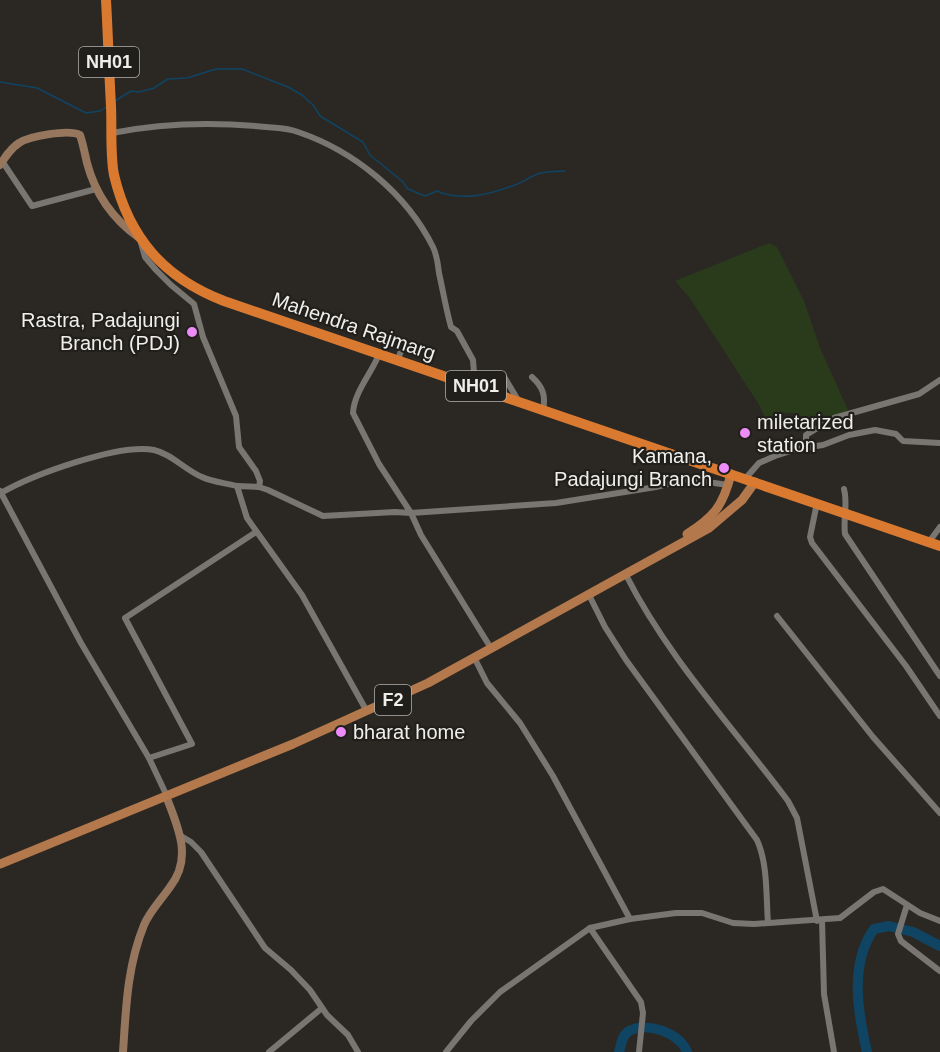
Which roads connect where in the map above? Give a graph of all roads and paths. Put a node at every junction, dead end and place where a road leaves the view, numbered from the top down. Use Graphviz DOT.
graph roads {
  1 [pos="106,0"];
  2 [pos="112,129"];
  3 [pos="1,163"];
  4 [pos="96,189"];
  5 [pos="138,237"];
  6 [pos="404,341"];
  7 [pos="379,354"];
  8 [pos="398,360"];
  9 [pos="503,375"];
  10 [pos="532,377"];
  11 [pos="940,380"];
  12 [pos="475,386"];
  13 [pos="519,402"];
  14 [pos="543,410"];
  15 [pos="940,443"];
  16 [pos="806,447"];
  17 [pos="729,480"];
  18 [pos="750,480"];
  19 [pos="237,486"];
  20 [pos="259,487"];
  21 [pos="844,489"];
  22 [pos="1,492"];
  23 [pos="3,503"];
  24 [pos="817,503"];
  25 [pos="411,513"];
  26 [pos="844,513"];
  27 [pos="940,527"];
  28 [pos="256,532"];
  29 [pos="935,544"];
  30 [pos="626,574"];
  31 [pos="589,595"];
  32 [pos="777,616"];
  33 [pos="489,645"];
  34 [pos="475,658"];
  35 [pos="940,676"];
  36 [pos="365,708"];
  37 [pos="940,716"];
  38 [pos="149,758"];
  39 [pos="166,794"];
  40 [pos="940,813"];
  41 [pos="181,836"];
  42 [pos="0,862"];
  43 [pos="907,905"];
  44 [pos="630,919"];
  45 [pos="819,920"];
  46 [pos="940,921"];
  47 [pos="768,923"];
  48 [pos="590,928"];
  49 [pos="940,970"];
  50 [pos="322,1008"];
  51 [pos="123,1052"];
  52 [pos="269,1052"];
  53 [pos="358,1052"];
  54 [pos="446,1052"];
  55 [pos="639,1052"];
  56 [pos="834,1052"];
  1 -- 2 [label="highway, Mahendra Rajmarg / NH01"];
  2 -- 5 [label="highway, Mahendra Rajmarg / NH01"];
  2 -- 12 [label="street"];
  3 -- 4 [label="street"];
  3 -- 4 [label="street"];
  4 -- 5 [label="street"];
  5 -- 7 [label="highway, Mahendra Rajmarg / NH01"];
  5 -- 20 [label="street"];
  6 -- 8 [label="street"];
  7 -- 8 [label="highway, Mahendra Rajmarg / NH01"];
  7 -- 25 [label="street"];
  8 -- 12 [label="highway, Mahendra Rajmarg / NH01"];
  9 -- 13 [label="street"];
  10 -- 14 [label="street"];
  11 -- 16 [label="street"];
  12 -- 13 [label="highway, Mahendra Rajmarg / NH01"];
  13 -- 14 [label="highway, Mahendra Rajmarg / NH01"];
  14 -- 17 [label="highway, Mahendra Rajmarg / NH01"];
  15 -- 16 [label="street"];
  16 -- 18 [label="street"];
  17 -- 18 [label="highway, Mahendra Rajmarg / NH01"];
  17 -- 25 [label="street"];
  17 -- 33 [label="main road, F2"];
  18 -- 24 [label="highway, Mahendra Rajmarg / NH01"];
  18 -- 30 [label="main road, F2"];
  19 -- 20 [label="street"];
  19 -- 22 [label="street"];
  19 -- 28 [label="street"];
  20 -- 25 [label="street"];
  21 -- 26 [label="street"];
  22 -- 23 [label="street"];
  23 -- 38 [label="street"];
  24 -- 26 [label="highway, Mahendra Rajmarg / NH01"];
  24 -- 37 [label="street"];
  25 -- 33 [label="street"];
  26 -- 29 [label="highway, Mahendra Rajmarg / NH01"];
  26 -- 35 [label="street"];
  27 -- 29 [label="street"];
  28 -- 36 [label="street"];
  28 -- 38 [label="street"];
  30 -- 31 [label="main road, F2"];
  30 -- 45 [label="street"];
  31 -- 34 [label="main road, F2"];
  31 -- 47 [label="street"];
  32 -- 40 [label="street"];
  33 -- 36 [label="main road, F2"];
  34 -- 39 [label="main road, F2"];
  34 -- 44 [label="street"];
  36 -- 39 [label="main road, F2"];
  38 -- 39 [label="street"];
  39 -- 41 [label="street"];
  39 -- 42 [label="main road, F2"];
  41 -- 50 [label="street"];
  41 -- 51 [label="street"];
  43 -- 45 [label="street"];
  43 -- 46 [label="street"];
  43 -- 49 [label="street"];
  44 -- 47 [label="street"];
  44 -- 48 [label="street"];
  45 -- 47 [label="street"];
  45 -- 56 [label="street"];
  48 -- 54 [label="street"];
  48 -- 55 [label="street"];
  50 -- 52 [label="street"];
  50 -- 53 [label="street"];
}
